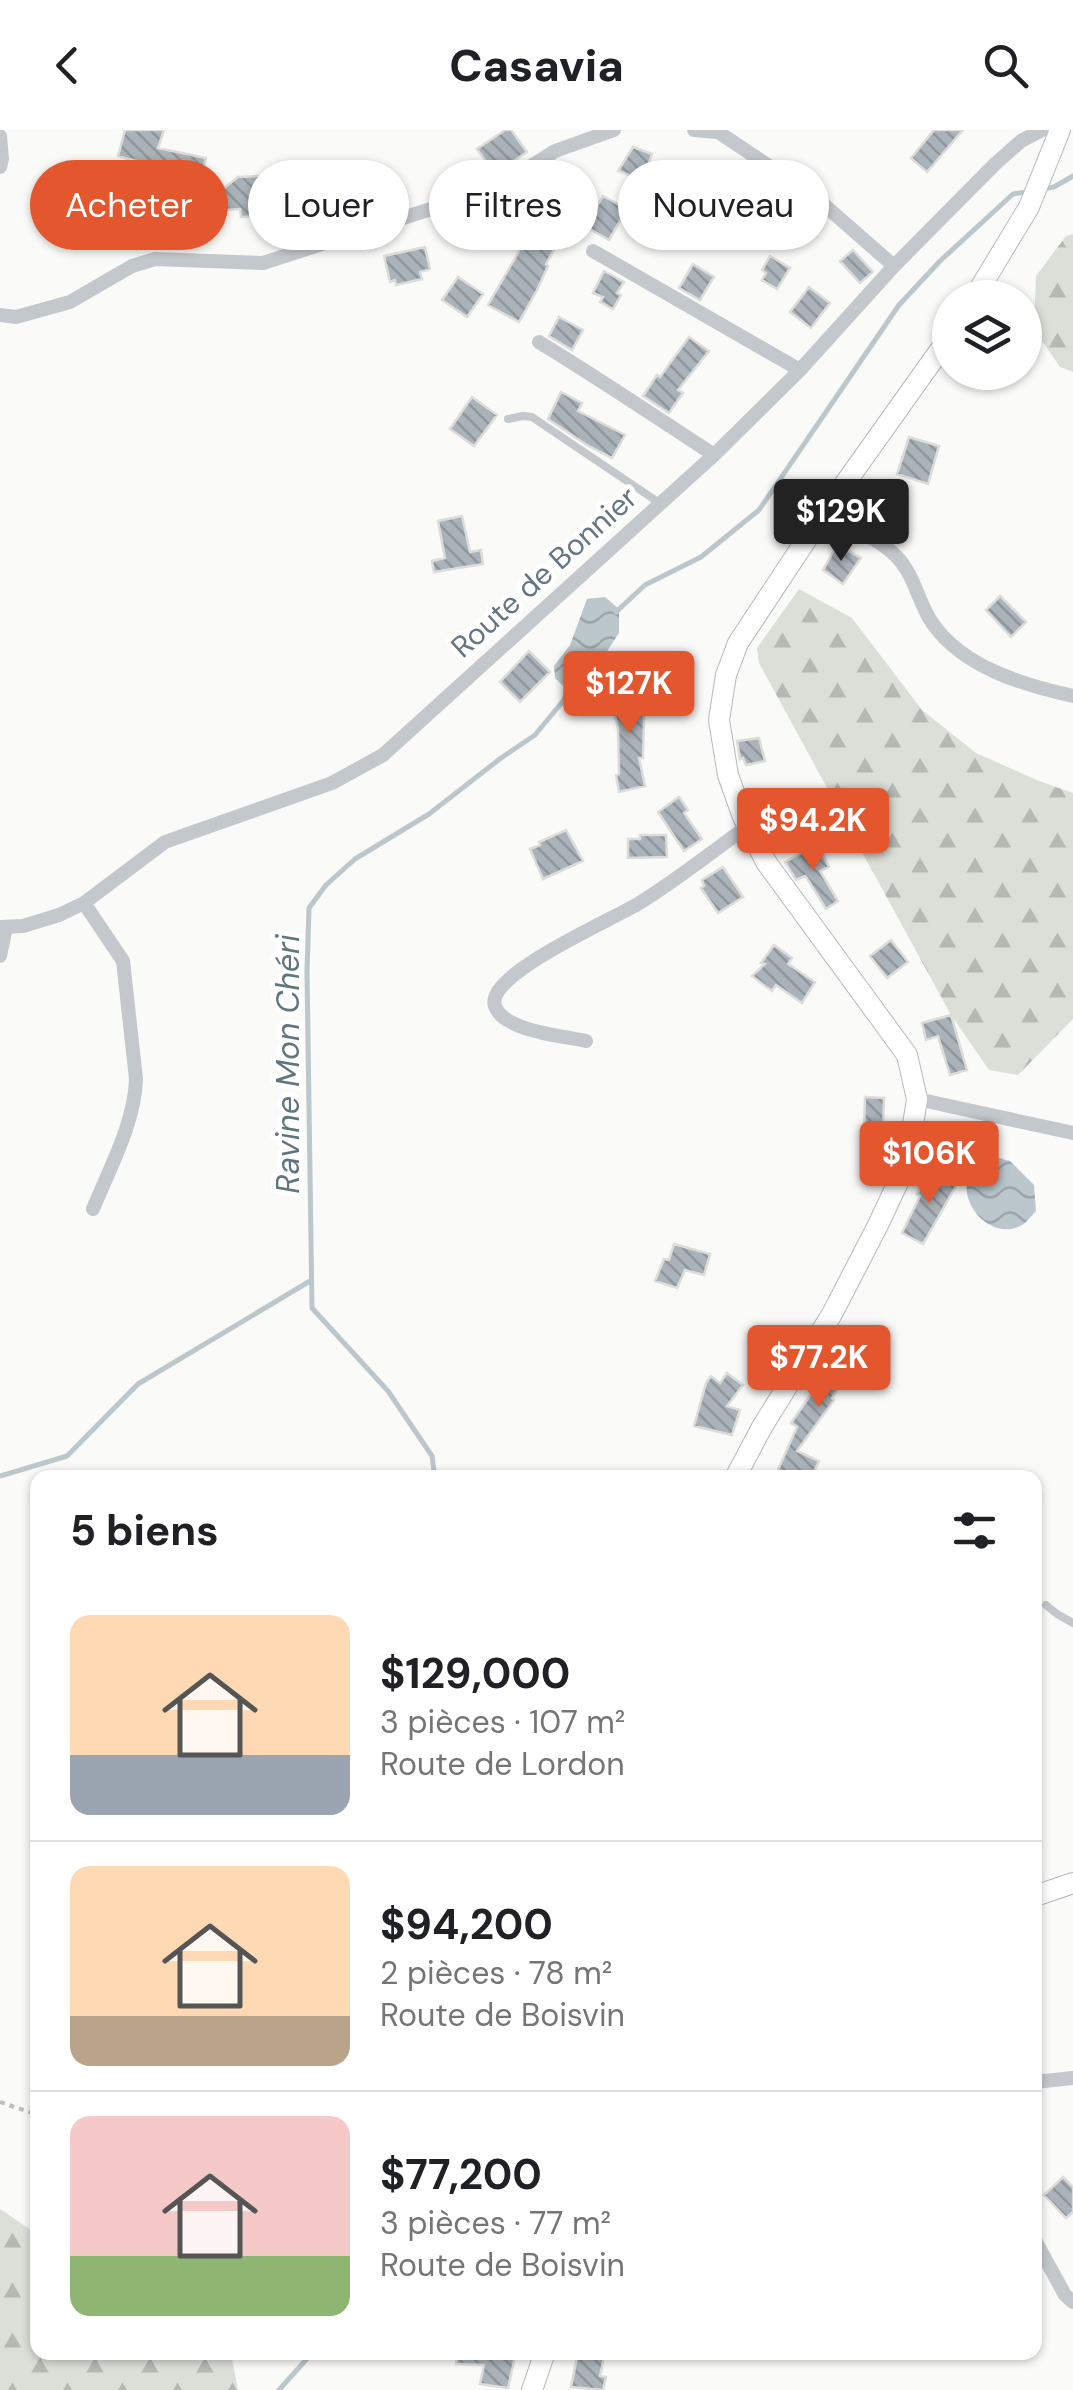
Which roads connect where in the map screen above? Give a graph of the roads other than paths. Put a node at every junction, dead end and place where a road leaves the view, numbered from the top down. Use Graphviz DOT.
graph roads {
  1 [pos="614,130"];
  2 [pos="694,130"];
  3 [pos="1042,130"];
  4 [pos="1060,130"];
  5 [pos="716,131"];
  6 [pos="0,136"];
  7 [pos="0,167"];
  8 [pos="593,250"];
  9 [pos="894,266"];
  10 [pos="985,280"];
  11 [pos="0,314"];
  12 [pos="538,342"];
  13 [pos="932,361"];
  14 [pos="800,370"];
  15 [pos="508,420"];
  16 [pos="714,455"];
  17 [pos="661,504"];
  18 [pos="824,513"];
  19 [pos="1073,696"];
  20 [pos="748,826"];
  21 [pos="84,903"];
  22 [pos="3,927"];
  23 [pos="0,956"];
  24 [pos="586,1040"];
  25 [pos="917,1098"];
  26 [pos="1073,1134"];
  27 [pos="94,1210"];
  28 [pos="740,1470"];
  29 [pos="1046,1605"];
  30 [pos="1073,1623"];
  31 [pos="1073,1883"];
  32 [pos="1042,1894"];
  33 [pos="1073,2078"];
  34 [pos="1042,2081"];
  35 [pos="1042,2251"];
  36 [pos="1070,2297"];
  37 [pos="541,2360"];
  38 [pos="532,2390"];
  1 -- 11 [label="street"];
  2 -- 5 [label="street"];
  3 -- 9 [label="street, Route de Bonnier"];
  4 -- 10 [label="main road"];
  5 -- 9 [label="street"];
  6 -- 7 [label="street"];
  8 -- 14 [label="street"];
  9 -- 14 [label="street, Route de Bonnier"];
  12 -- 16 [label="street"];
  13 -- 18 [label="main road"];
  14 -- 16 [label="street, Route de Bonnier"];
  15 -- 17 [label="lane"];
  16 -- 17 [label="street, Route de Bonnier"];
  17 -- 21 [label="street, Route de Bonnier"];
  18 -- 19 [label="street"];
  18 -- 20 [label="main road"];
  20 -- 24 [label="street"];
  20 -- 25 [label="main road"];
  21 -- 22 [label="street, Route de Bonnier"];
  21 -- 27 [label="street"];
  22 -- 23 [label="street"];
  25 -- 26 [label="street"];
  25 -- 28 [label="main road"];
  29 -- 30 [label="lane"];
  31 -- 32 [label="main road"];
  33 -- 34 [label="street"];
  35 -- 36 [label="street"];
  37 -- 38 [label="main road"];
}
